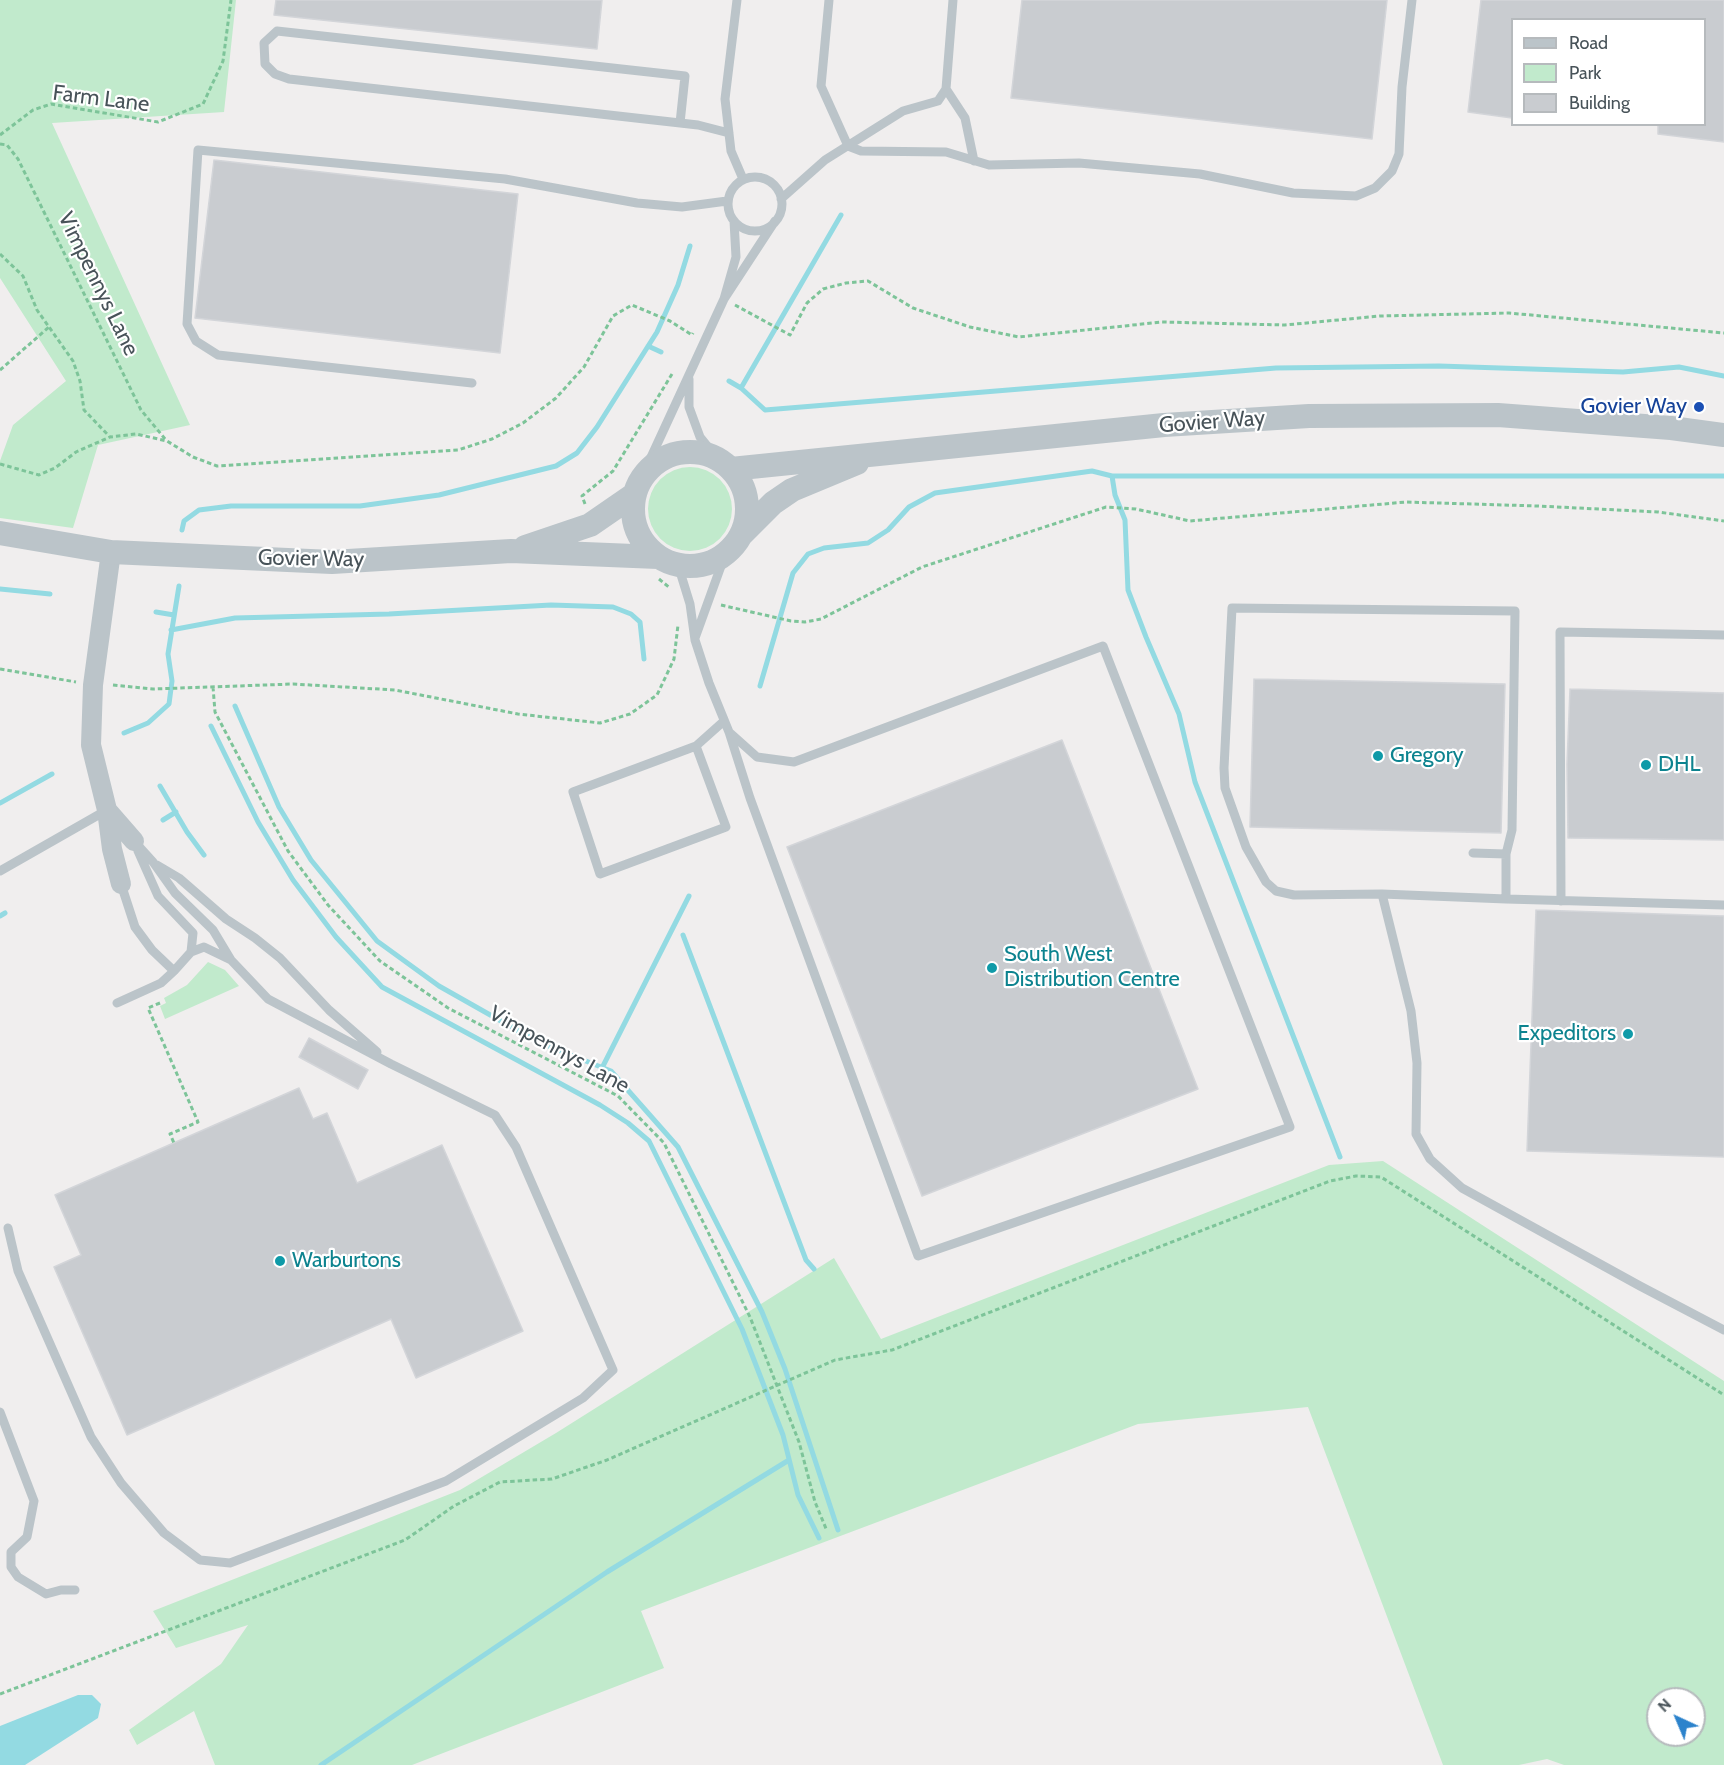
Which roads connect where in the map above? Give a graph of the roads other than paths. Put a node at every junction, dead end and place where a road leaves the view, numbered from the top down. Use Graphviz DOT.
graph roads {
  1 [pos="737,0"];
  2 [pos="830,0"];
  3 [pos="953,0"];
  4 [pos="1412,0"];
  5 [pos="946,89"];
  6 [pos="680,123"];
  7 [pos="729,133"];
  8 [pos="848,146"];
  9 [pos="974,161"];
  10 [pos="743,179"];
  11 [pos="782,199"];
  12 [pos="728,201"];
  13 [pos="734,221"];
  14 [pos="775,222"];
  15 [pos="724,299"];
  16 [pos="689,373"];
  17 [pos="472,383"];
  18 [pos="1724,435"];
  19 [pos="881,453"];
  20 [pos="724,464"];
  21 [pos="638,487"];
  22 [pos="0,533"];
  23 [pos="742,534"];
  24 [pos="511,551"];
  25 [pos="111,552"];
  26 [pos="725,555"];
  27 [pos="668,561"];
  28 [pos="1724,635"];
  29 [pos="695,640"];
  30 [pos="724,721"];
  31 [pos="729,732"];
  32 [pos="696,746"];
  33 [pos="107,810"];
  34 [pos="134,841"];
  35 [pos="1473,853"];
  36 [pos="1506,854"];
  37 [pos="153,862"];
  38 [pos="0,871"];
  39 [pos="121,884"];
  40 [pos="1382,894"];
  41 [pos="1506,899"];
  42 [pos="1561,901"];
  43 [pos="1724,905"];
  44 [pos="191,952"];
  45 [pos="231,960"];
  46 [pos="174,971"];
  47 [pos="117,1003"];
  48 [pos="391,1064"];
  49 [pos="8,1228"];
  50 [pos="1724,1329"];
  51 [pos="0,1412"];
  52 [pos="75,1590"];
  1 -- 7 [label="lane"];
  2 -- 8 [label="lane"];
  3 -- 5 [label="lane"];
  4 -- 9 [label="lane"];
  5 -- 8 [label="lane"];
  5 -- 9 [label="lane"];
  6 -- 6 [label="lane"];
  6 -- 7 [label="lane"];
  7 -- 10 [label="lane"];
  8 -- 9 [label="lane"];
  8 -- 11 [label="lane"];
  10 -- 11 [label="lane"];
  10 -- 12 [label="lane"];
  11 -- 14 [label="lane"];
  12 -- 13 [label="lane"];
  12 -- 17 [label="lane"];
  13 -- 14 [label="lane"];
  13 -- 15 [label="lane"];
  14 -- 15 [label="lane"];
  15 -- 16 [label="lane"];
  16 -- 20 [label="lane"];
  16 -- 21 [label="lane"];
  18 -- 19 [label="street, Govier Way"];
  19 -- 20 [label="street, Govier Way"];
  19 -- 23 [label="street, Govier Way"];
  20 -- 21 [label="street"];
  20 -- 23 [label="street"];
  21 -- 24 [label="street, Govier Way"];
  21 -- 27 [label="street"];
  22 -- 25 [label="street, Govier Way"];
  23 -- 26 [label="street"];
  24 -- 25 [label="street, Govier Way"];
  24 -- 27 [label="street, Govier Way"];
  25 -- 33 [label="street"];
  26 -- 27 [label="street"];
  26 -- 29 [label="lane"];
  27 -- 29 [label="lane"];
  28 -- 42 [label="lane"];
  29 -- 30 [label="lane"];
  30 -- 31 [label="lane"];
  30 -- 32 [label="lane"];
  31 -- 31 [label="lane"];
  32 -- 32 [label="lane"];
  33 -- 34 [label="street"];
  33 -- 38 [label="lane"];
  33 -- 39 [label="street"];
  34 -- 37 [label="lane"];
  34 -- 44 [label="lane"];
  35 -- 36 [label="lane"];
  36 -- 40 [label="lane"];
  36 -- 41 [label="lane"];
  37 -- 45 [label="lane"];
  37 -- 48 [label="lane"];
  39 -- 46 [label="lane"];
  40 -- 41 [label="lane"];
  40 -- 50 [label="lane"];
  41 -- 42 [label="lane"];
  42 -- 43 [label="lane"];
  44 -- 45 [label="lane"];
  44 -- 46 [label="lane"];
  45 -- 48 [label="lane"];
  46 -- 47 [label="lane"];
  48 -- 49 [label="lane"];
  51 -- 52 [label="lane"];
}
